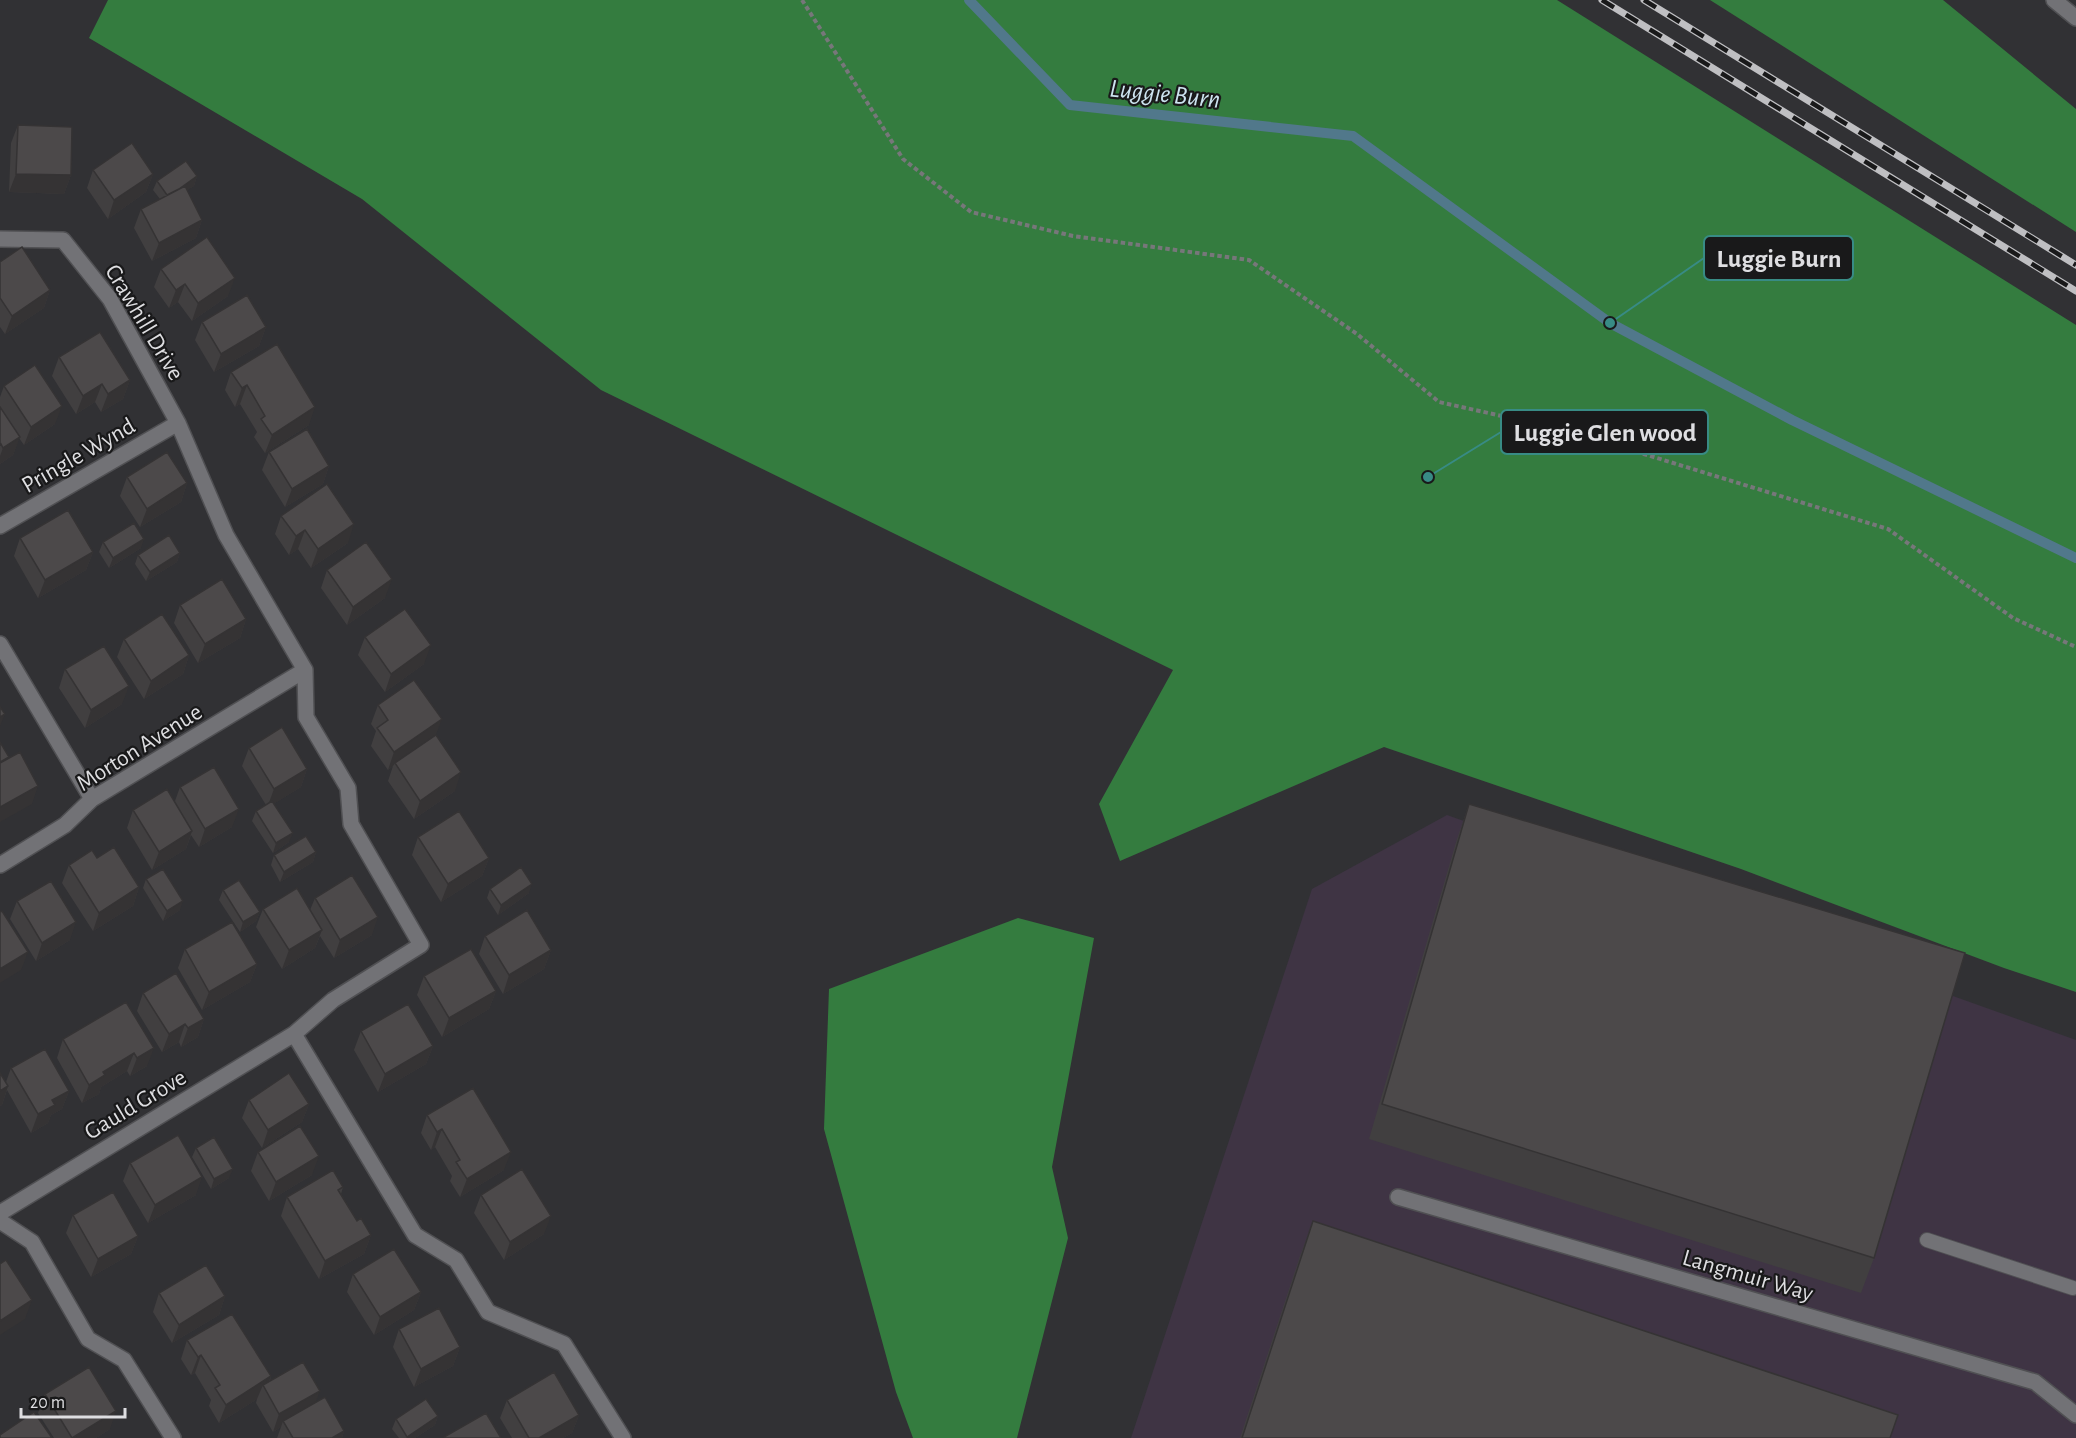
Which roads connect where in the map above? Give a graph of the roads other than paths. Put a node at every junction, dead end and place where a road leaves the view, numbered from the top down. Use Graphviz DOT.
graph roads {
  1 [pos="2054,0"];
  2 [pos="2076,18"];
  3 [pos="0,239"];
  4 [pos="178,423"];
  5 [pos="0,526"];
  6 [pos="0,644"];
  7 [pos="305,670"];
  8 [pos="92,799"];
  9 [pos="0,865"];
  10 [pos="294,1034"];
  11 [pos="1398,1197"];
  12 [pos="0,1213"];
  13 [pos="0,1221"];
  14 [pos="1928,1240"];
  15 [pos="2073,1288"];
  16 [pos="2076,1415"];
  17 [pos="172,1438"];
  18 [pos="623,1438"];
  1 -- 2 [label="street"];
  3 -- 4 [label="street, Crawhill Drive"];
  4 -- 5 [label="street, Pringle Wynd"];
  4 -- 7 [label="street"];
  6 -- 8 [label="street"];
  7 -- 8 [label="street, Morton Avenue"];
  7 -- 10 [label="street, Gauld Grove"];
  8 -- 9 [label="street, Morton Avenue"];
  10 -- 12 [label="street, Gauld Grove"];
  10 -- 18 [label="street"];
  11 -- 16 [label="street, Langmuir Way"];
  13 -- 17 [label="street"];
  14 -- 15 [label="lane"];
}
